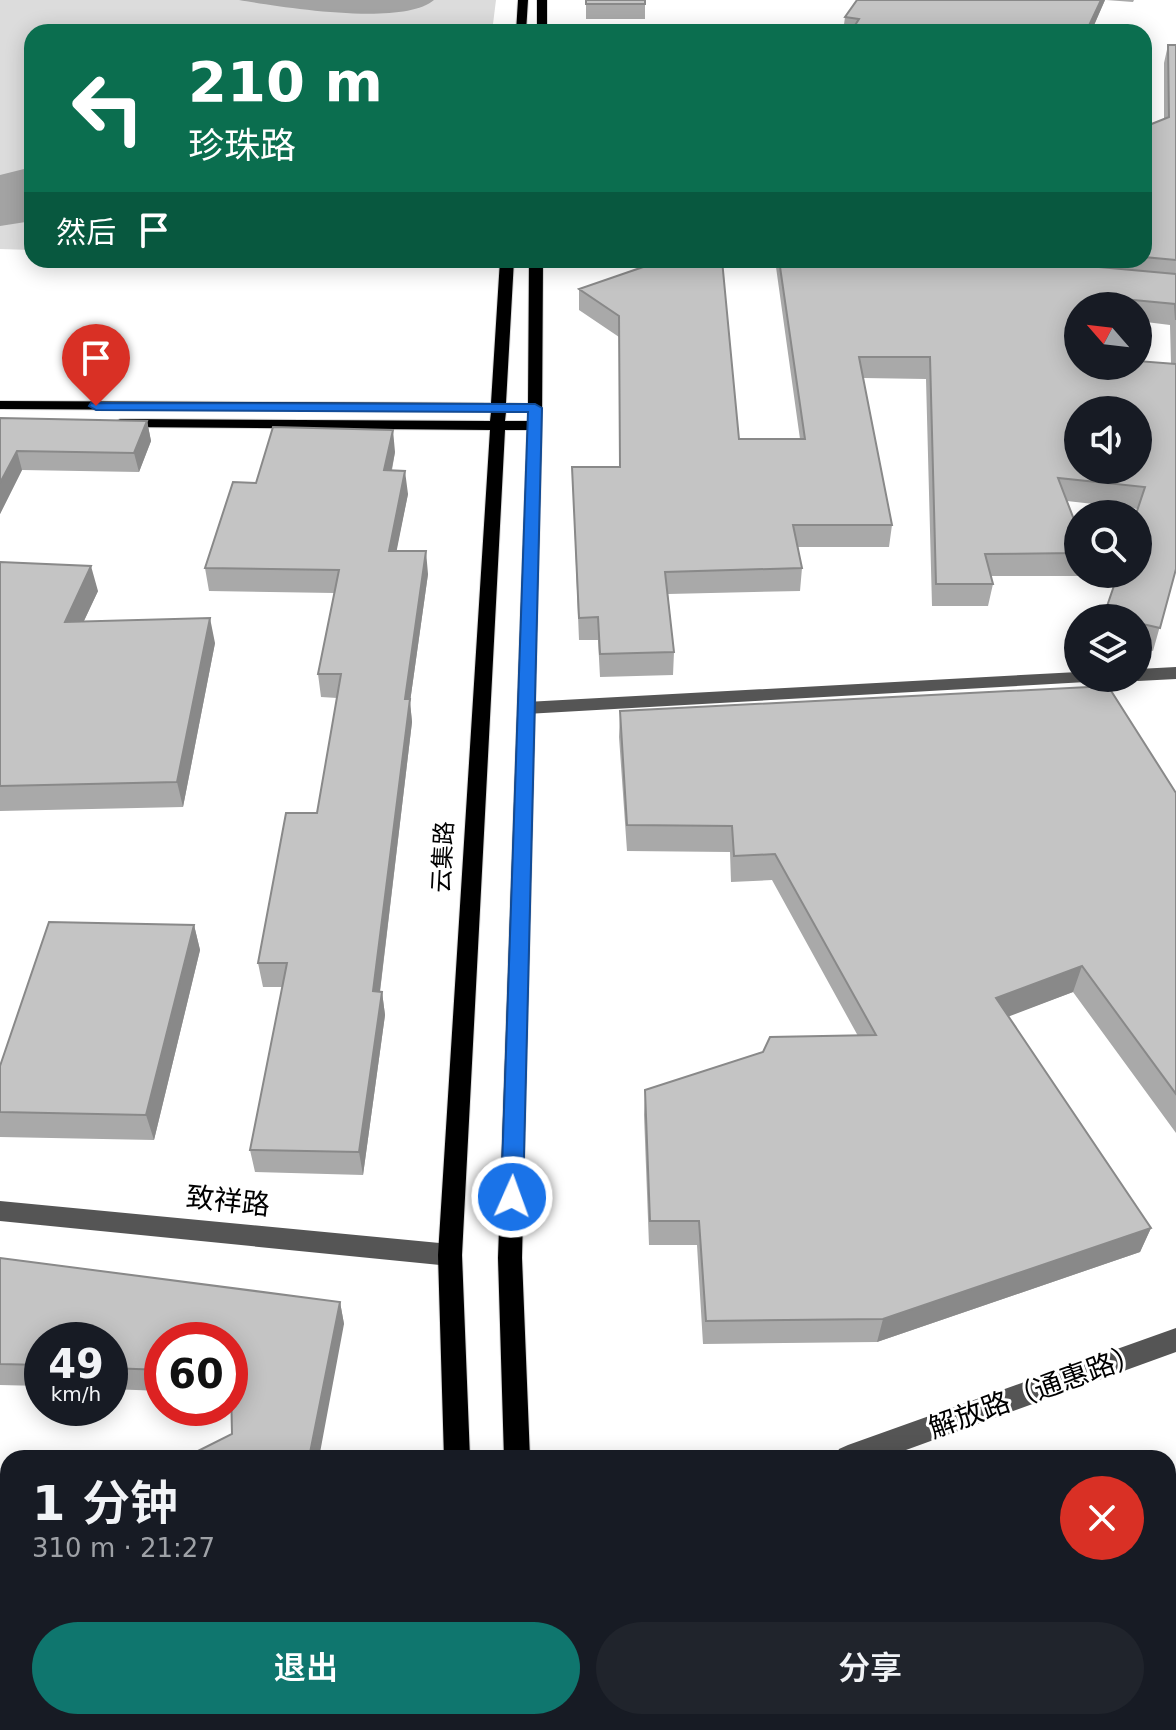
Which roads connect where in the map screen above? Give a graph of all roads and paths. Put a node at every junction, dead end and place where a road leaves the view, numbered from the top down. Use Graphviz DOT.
graph roads {
  1 [pos="523,0"];
  2 [pos="542,0"];
  3 [pos="522,24"];
  4 [pos="542,24"];
  5 [pos="507,268"];
  6 [pos="536,268"];
  7 [pos="0,405"];
  8 [pos="535,417"];
  9 [pos="498,418"];
  10 [pos="112,423"];
  11 [pos="1176,673"];
  12 [pos="1152,674"];
  13 [pos="1064,679"];
  14 [pos="526,708"];
  15 [pos="0,1211"];
  16 [pos="450,1255"];
  17 [pos="1176,1340"];
  18 [pos="457,1450"];
  19 [pos="517,1450"];
  20 [pos="870,1450"];
  1 -- 3 [label="main road"];
  2 -- 4 [label="main road"];
  5 -- 9 [label="main road, 云集路"];
  6 -- 8 [label="main road"];
  7 -- 9 [label="main road"];
  8 -- 9 [label="main road"];
  8 -- 14 [label="main road"];
  9 -- 10 [label="main road"];
  9 -- 16 [label="main road, 云集路"];
  11 -- 12 [label="street"];
  13 -- 14 [label="street"];
  14 -- 19 [label="main road"];
  15 -- 16 [label="street, 致祥路"];
  16 -- 18 [label="main road, 云集路"];
  17 -- 20 [label="street, 解放路（通惠路）"];
}
